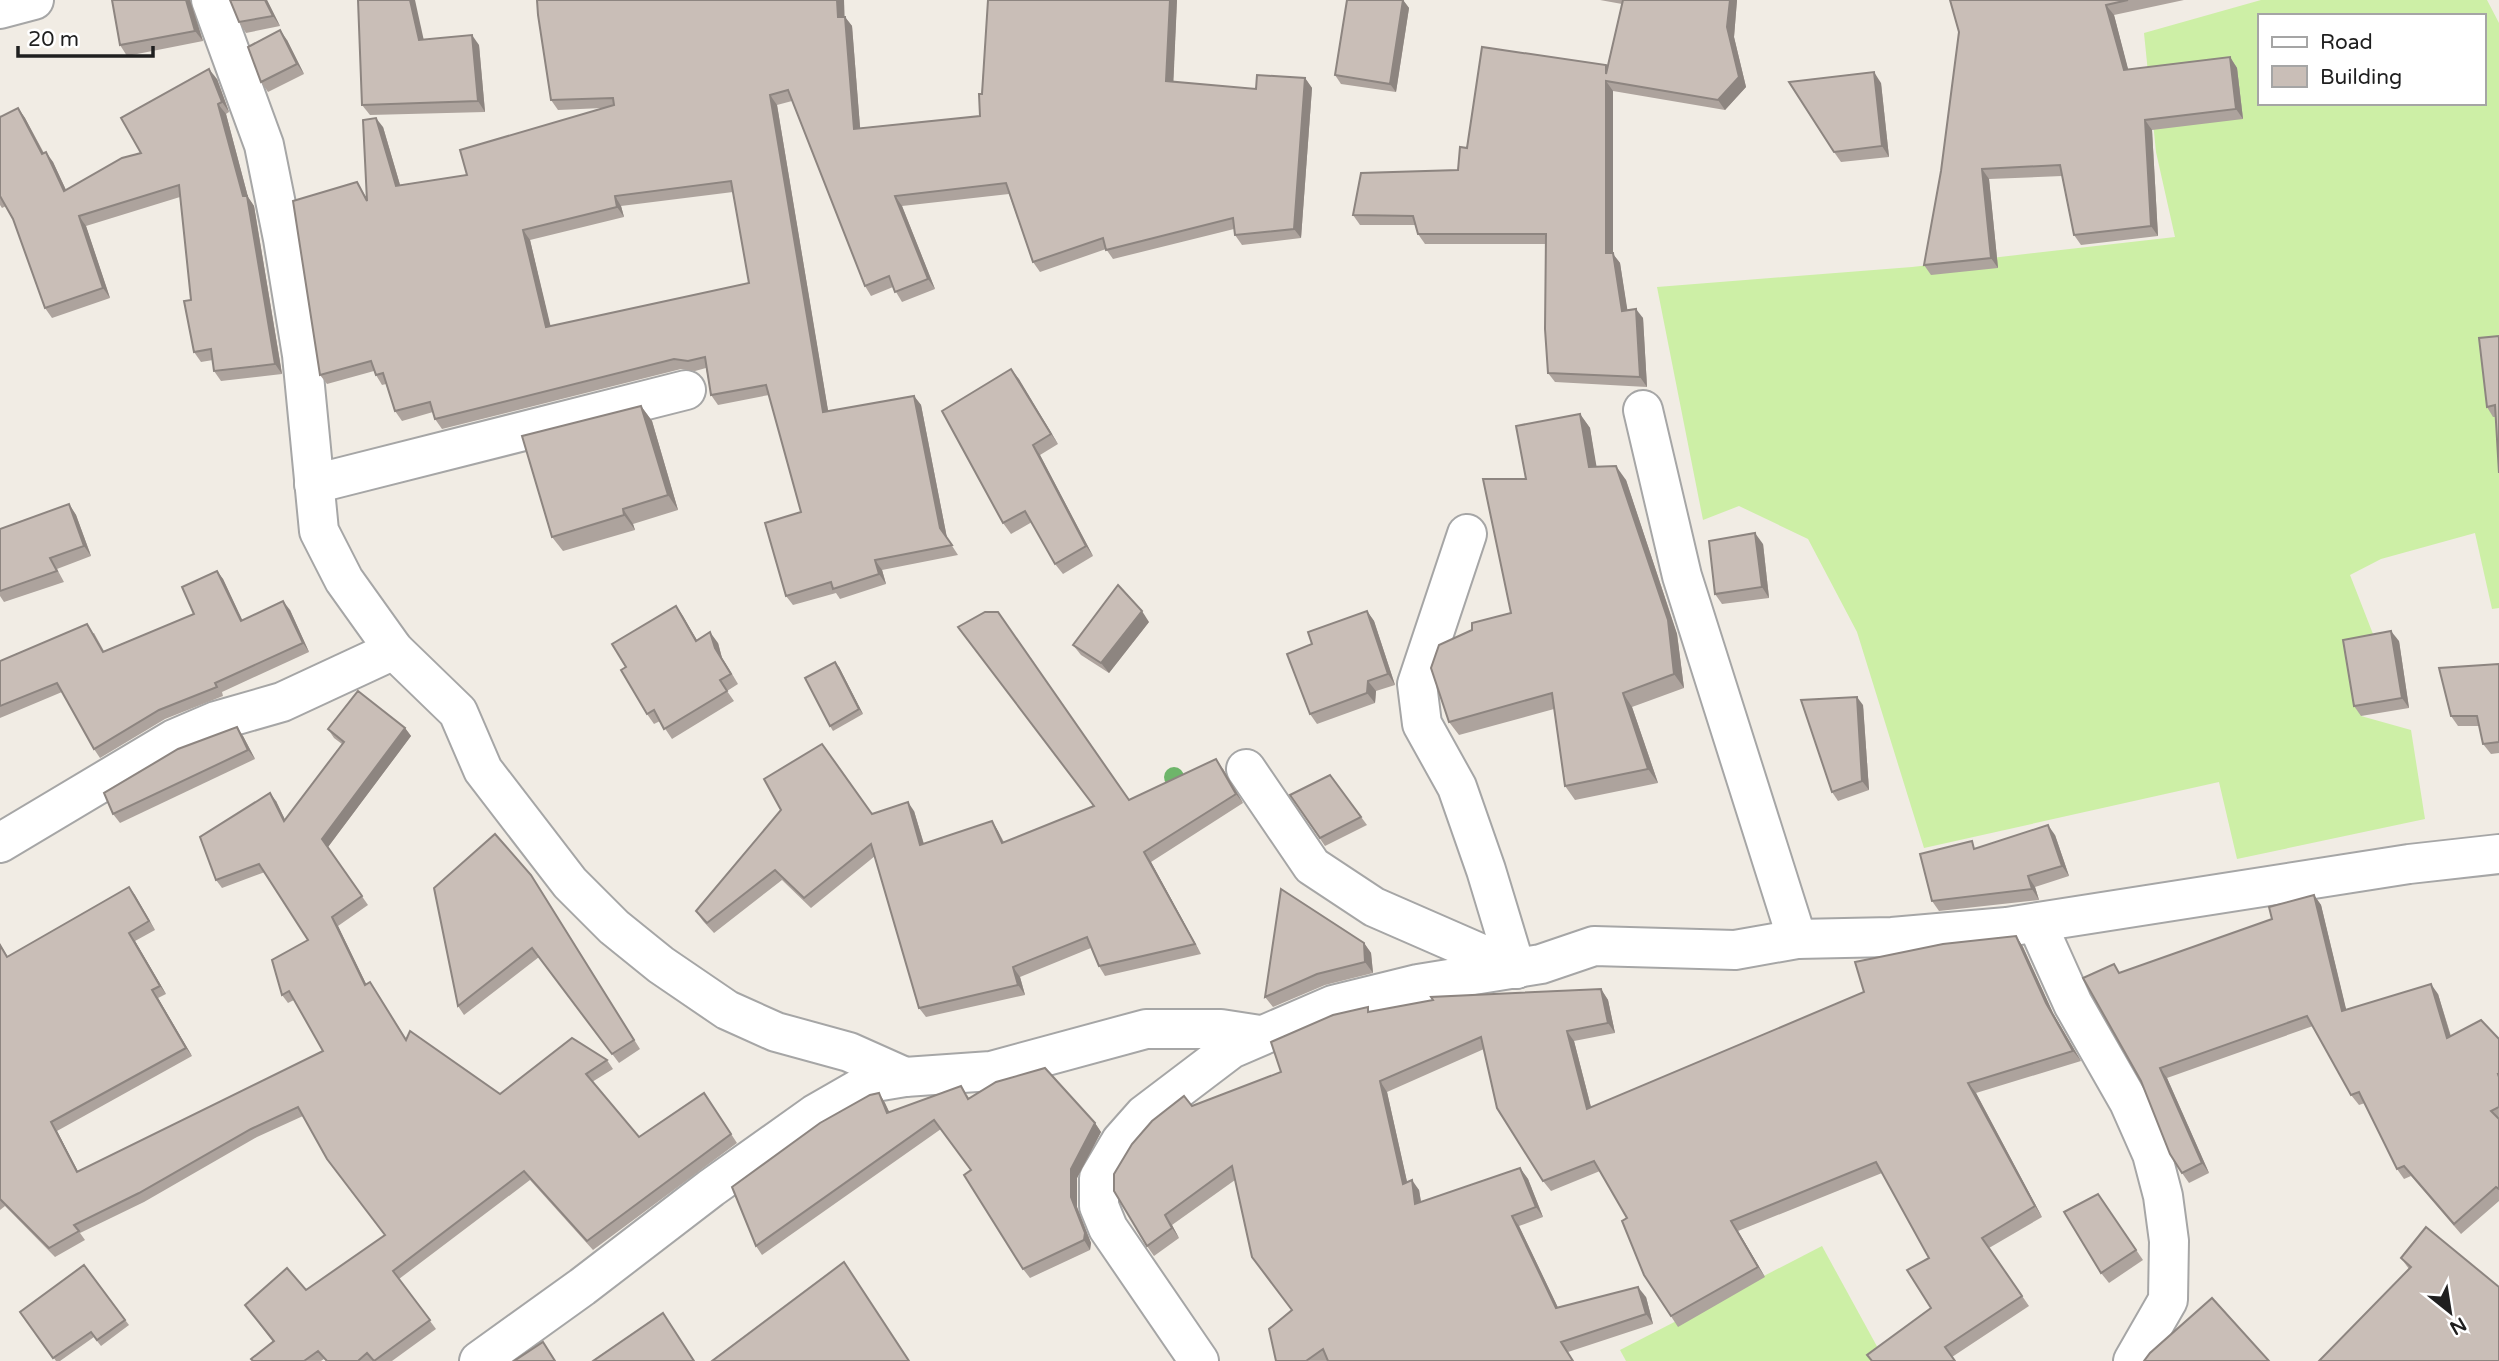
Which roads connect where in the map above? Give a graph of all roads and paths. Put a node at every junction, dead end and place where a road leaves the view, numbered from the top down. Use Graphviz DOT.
graph roads {
  1 [pos="34,0"];
  2 [pos="212,0"];
  3 [pos="0,9"];
  4 [pos="686,390"];
  5 [pos="1643,410"];
  6 [pos="314,484"];
  7 [pos="1466,534"];
  8 [pos="394,650"];
  9 [pos="1246,769"];
  10 [pos="0,843"];
  11 [pos="2499,854"];
  12 [pos="2037,924"];
  13 [pos="1797,939"];
  14 [pos="1516,969"];
  15 [pos="1260,1034"];
  16 [pos="905,1077"];
  17 [pos="479,1361"];
  18 [pos="1199,1361"];
  19 [pos="2133,1361"];
  1 -- 3 [label="street"];
  2 -- 6 [label="street"];
  4 -- 6 [label="street"];
  5 -- 13 [label="street"];
  6 -- 8 [label="street"];
  7 -- 14 [label="street"];
  8 -- 10 [label="street"];
  8 -- 16 [label="street"];
  9 -- 14 [label="street"];
  11 -- 12 [label="street"];
  12 -- 13 [label="street"];
  12 -- 19 [label="street"];
  13 -- 14 [label="street"];
  14 -- 15 [label="street"];
  15 -- 16 [label="street"];
  15 -- 18 [label="street"];
  16 -- 17 [label="street"];
}
